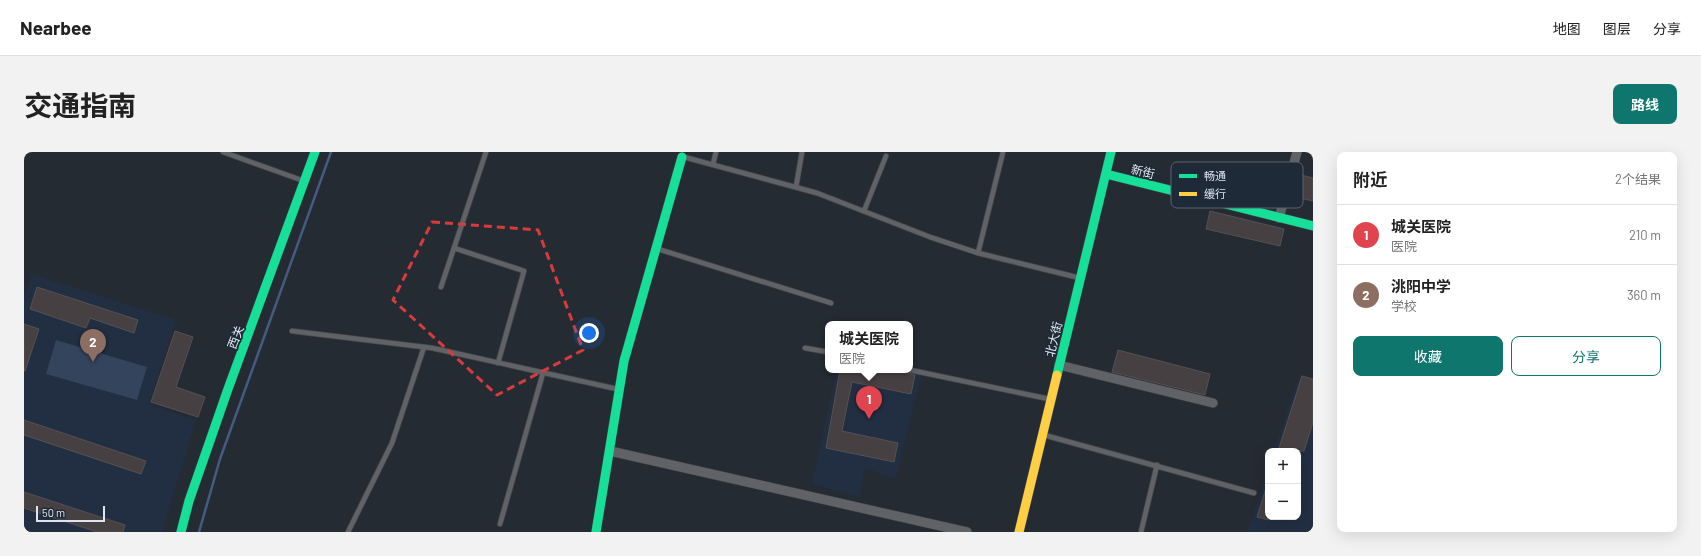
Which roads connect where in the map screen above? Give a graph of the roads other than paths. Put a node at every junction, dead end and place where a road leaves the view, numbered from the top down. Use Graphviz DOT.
graph roads {
  1 [pos="223,152"];
  2 [pos="315,152"];
  3 [pos="486,152"];
  4 [pos="716,152"];
  5 [pos="802,152"];
  6 [pos="1003,152"];
  7 [pos="1112,152"];
  8 [pos="1297,152"];
  9 [pos="886,156"];
  10 [pos="682,157"];
  11 [pos="1294,162"];
  12 [pos="713,164"];
  13 [pos="1106,174"];
  14 [pos="305,181"];
  15 [pos="796,187"];
  16 [pos="1171,190"];
  17 [pos="1240,208"];
  18 [pos="1283,208"];
  19 [pos="864,211"];
  20 [pos="1280,218"];
  21 [pos="1313,226"];
  22 [pos="454,248"];
  23 [pos="656,249"];
  24 [pos="978,253"];
  25 [pos="1080,278"];
  26 [pos="440,287"];
  27 [pos="831,303"];
  28 [pos="292,331"];
  29 [pos="424,347"];
  30 [pos="805,348"];
  31 [pos="825,351"];
  32 [pos="498,363"];
  33 [pos="1059,365"];
  34 [pos="913,371"];
  35 [pos="543,373"];
  36 [pos="618,389"];
  37 [pos="1051,399"];
  38 [pos="1213,403"];
  39 [pos="1043,434"];
  40 [pos="610,451"];
  41 [pos="1157,465"];
  42 [pos="1254,493"];
  43 [pos="500,524"];
  44 [pos="181,532"];
  45 [pos="348,532"];
  46 [pos="596,532"];
  47 [pos="967,532"];
  48 [pos="1019,532"];
  49 [pos="1141,532"];
  1 -- 14 [label="lane"];
  2 -- 14 [label="street, 西关"];
  3 -- 22 [label="lane"];
  4 -- 12 [label="lane"];
  5 -- 15 [label="lane"];
  6 -- 24 [label="lane"];
  7 -- 13 [label="street, 北大街"];
  8 -- 11 [label="street"];
  9 -- 19 [label="lane"];
  10 -- 12 [label="lane"];
  10 -- 23 [label="street"];
  12 -- 15 [label="lane"];
  13 -- 16 [label="street, 新街"];
  13 -- 25 [label="street, 北大街"];
  14 -- 44 [label="street, 西关"];
  15 -- 19 [label="lane"];
  17 -- 20 [label="street, 新街"];
  18 -- 20 [label="street"];
  19 -- 24 [label="lane"];
  20 -- 21 [label="street, 新街"];
  22 -- 26 [label="lane"];
  22 -- 32 [label="lane"];
  23 -- 27 [label="lane"];
  23 -- 36 [label="street"];
  24 -- 25 [label="lane"];
  25 -- 33 [label="street, 北大街"];
  28 -- 29 [label="lane"];
  29 -- 32 [label="lane"];
  29 -- 45 [label="lane"];
  30 -- 31 [label="lane"];
  32 -- 35 [label="lane"];
  33 -- 37 [label="street, 北大街"];
  33 -- 38 [label="street"];
  34 -- 37 [label="lane"];
  35 -- 36 [label="lane"];
  35 -- 43 [label="lane"];
  36 -- 40 [label="street"];
  37 -- 39 [label="street, 北大街"];
  39 -- 41 [label="lane"];
  39 -- 48 [label="street, 北大街"];
  40 -- 46 [label="street"];
  40 -- 47 [label="street"];
  41 -- 42 [label="lane"];
  41 -- 49 [label="lane"];
}
